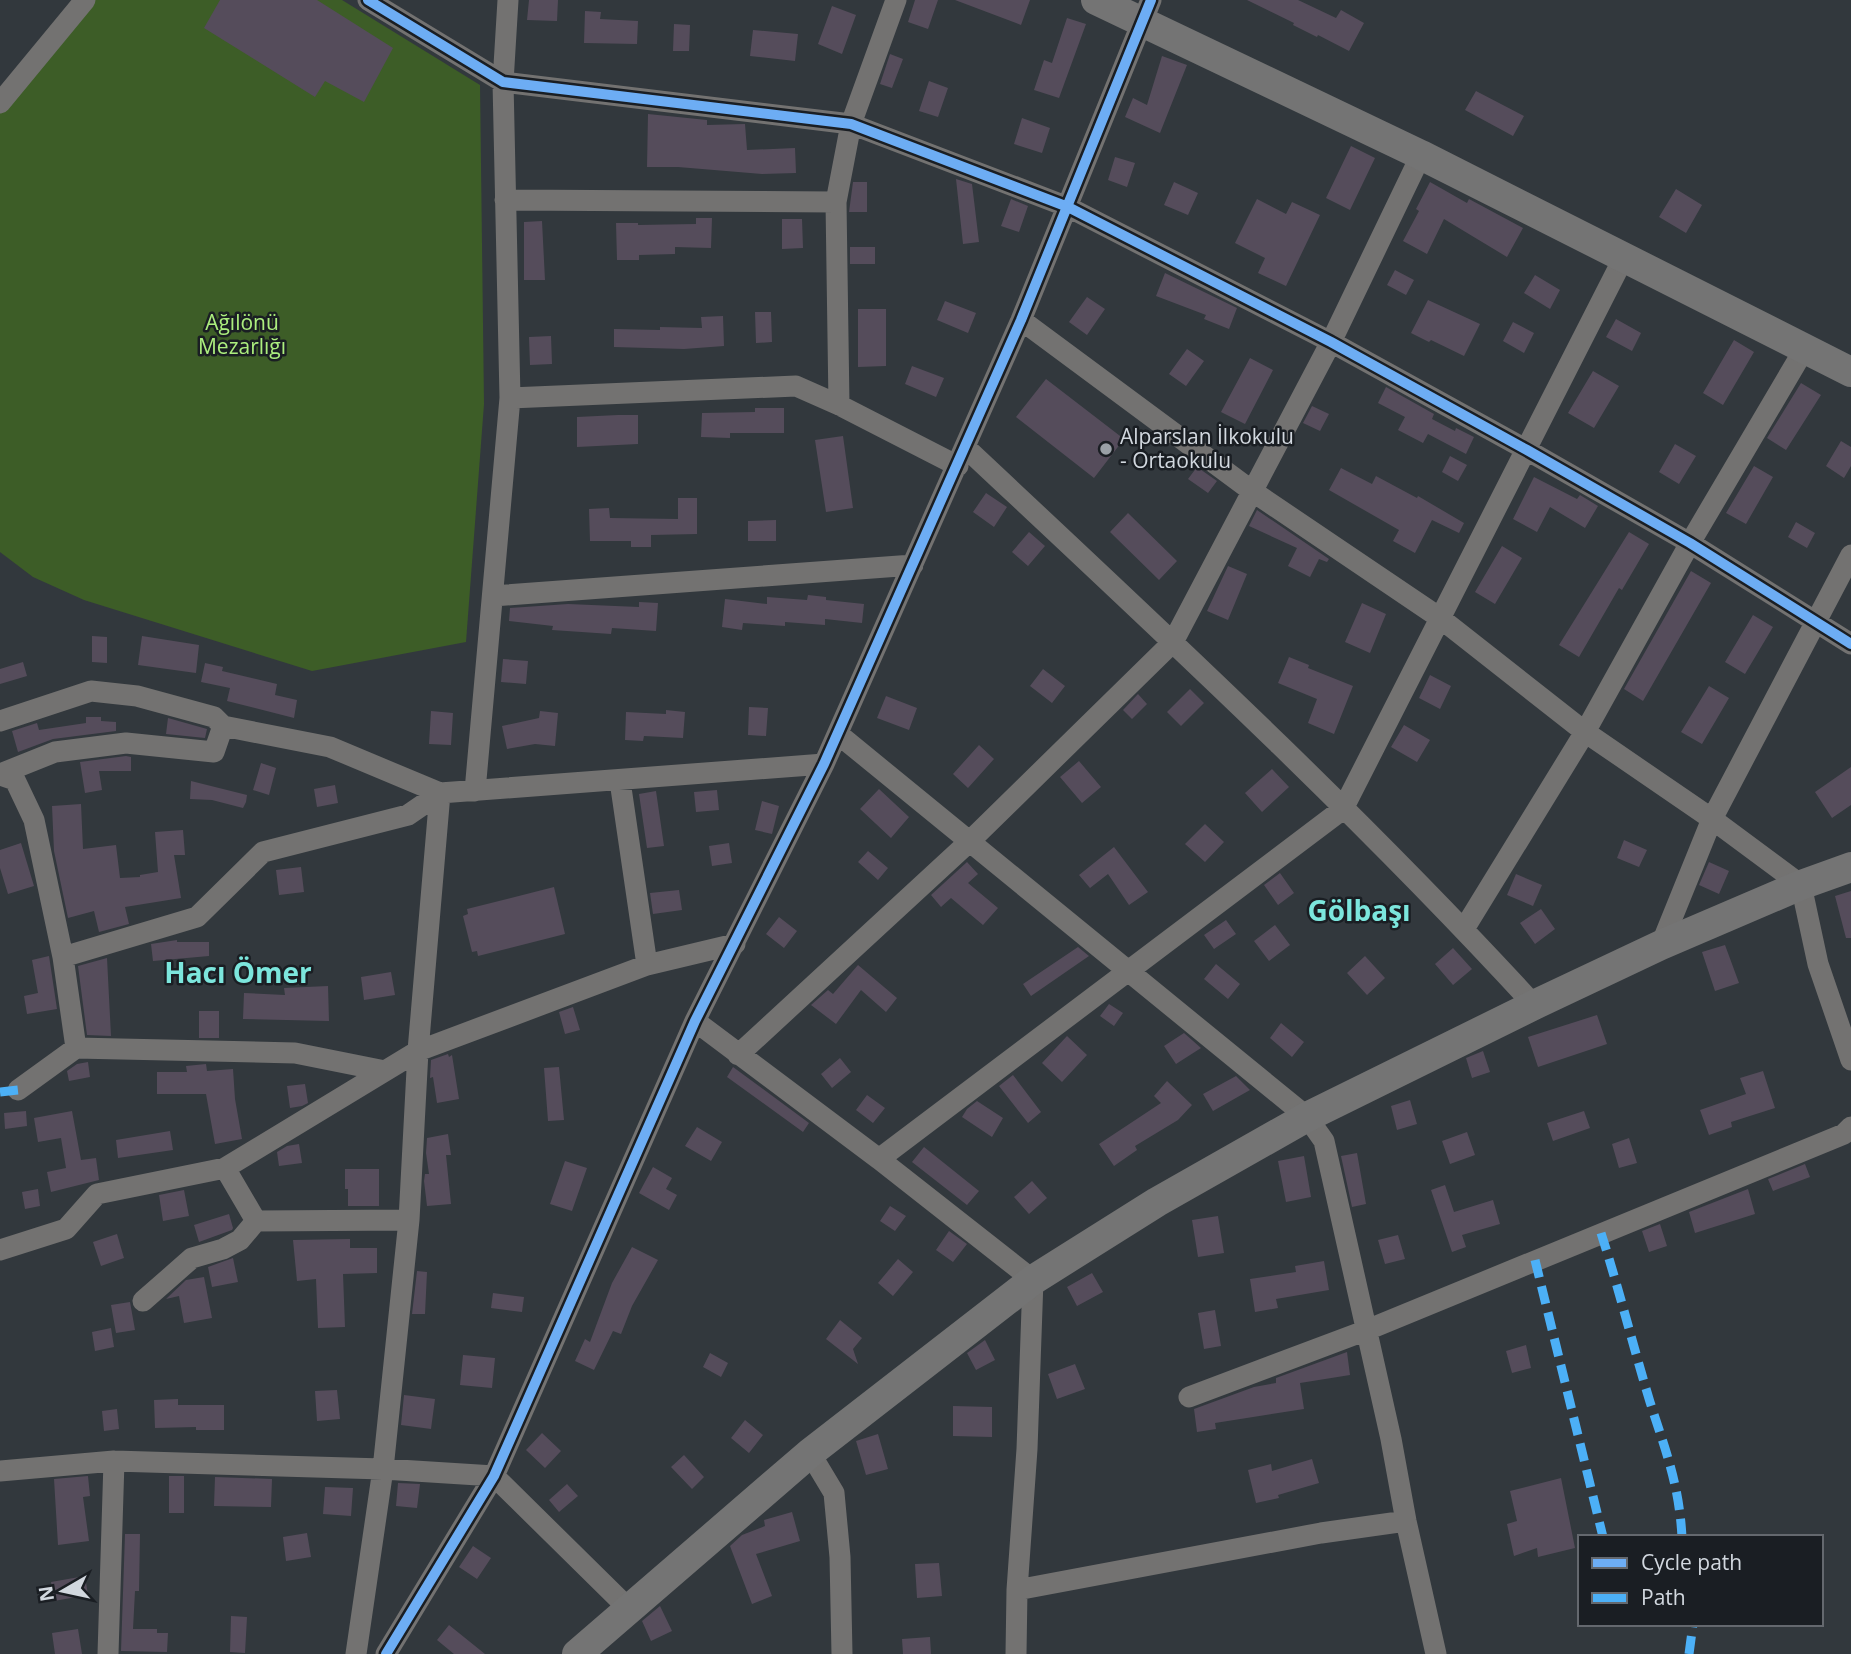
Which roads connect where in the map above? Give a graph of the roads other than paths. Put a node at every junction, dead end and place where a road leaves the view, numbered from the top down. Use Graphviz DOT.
graph roads {
  1 [pos="85,0"];
  2 [pos="368,0"];
  3 [pos="508,0"];
  4 [pos="896,0"];
  5 [pos="1096,0"];
  6 [pos="1147,11"];
  7 [pos="503,82"];
  8 [pos="0,103"];
  9 [pos="851,124"];
  10 [pos="1421,155"];
  11 [pos="505,200"];
  12 [pos="836,202"];
  13 [pos="1068,207"];
  14 [pos="1624,257"];
  15 [pos="1021,320"];
  16 [pos="1331,342"];
  17 [pos="1805,348"];
  18 [pos="1851,372"];
  19 [pos="510,398"];
  20 [pos="839,405"];
  21 [pos="1527,450"];
  22 [pos="962,457"];
  23 [pos="1252,491"];
  24 [pos="1690,543"];
  25 [pos="1851,555"];
  26 [pos="913,565"];
  27 [pos="493,596"];
  28 [pos="1440,618"];
  29 [pos="1815,623"];
  30 [pos="1173,642"];
  31 [pos="1851,644"];
  32 [pos="0,721"];
  33 [pos="223,726"];
  34 [pos="1585,732"];
  35 [pos="838,734"];
  36 [pos="824,764"];
  37 [pos="0,774"];
  38 [pos="620,781"];
  39 [pos="475,791"];
  40 [pos="440,793"];
  41 [pos="1343,810"];
  42 [pos="1712,818"];
  43 [pos="969,842"];
  44 [pos="1851,867"];
  45 [pos="1801,885"];
  46 [pos="1464,929"];
  47 [pos="735,944"];
  48 [pos="1661,945"];
  49 [pos="63,957"];
  50 [pos="648,965"];
  51 [pos="1129,971"];
  52 [pos="1534,1005"];
  53 [pos="695,1021"];
  54 [pos="76,1048"];
  55 [pos="418,1051"];
  56 [pos="738,1055"];
  57 [pos="1851,1060"];
  58 [pos="385,1071"];
  59 [pos="19,1090"];
  60 [pos="1307,1117"];
  61 [pos="1851,1126"];
  62 [pos="879,1159"];
  63 [pos="226,1168"];
  64 [pos="409,1220"];
  65 [pos="256,1221"];
  66 [pos="0,1250"];
  67 [pos="1033,1280"];
  68 [pos="143,1301"];
  69 [pos="1367,1330"];
  70 [pos="1189,1397"];
  71 [pos="810,1453"];
  72 [pos="114,1461"];
  73 [pos="383,1469"];
  74 [pos="0,1471"];
  75 [pos="494,1476"];
  76 [pos="1406,1521"];
  77 [pos="1017,1590"];
  78 [pos="629,1609"];
  79 [pos="108,1654"];
  80 [pos="356,1654"];
  81 [pos="386,1654"];
  82 [pos="576,1654"];
  83 [pos="842,1654"];
  84 [pos="1016,1654"];
  85 [pos="1436,1654"];
  1 -- 8 [label="street"];
  2 -- 7 [label="street"];
  3 -- 7 [label="street"];
  4 -- 9 [label="street"];
  5 -- 6 [label="street"];
  6 -- 10 [label="street"];
  6 -- 13 [label="street"];
  7 -- 9 [label="street"];
  7 -- 11 [label="street"];
  9 -- 12 [label="street"];
  9 -- 13 [label="street"];
  10 -- 14 [label="street"];
  10 -- 16 [label="street"];
  11 -- 12 [label="street"];
  11 -- 19 [label="street"];
  12 -- 20 [label="street"];
  13 -- 15 [label="street"];
  13 -- 16 [label="street"];
  14 -- 17 [label="street"];
  14 -- 21 [label="street"];
  15 -- 22 [label="street"];
  15 -- 23 [label="street"];
  16 -- 21 [label="street"];
  16 -- 23 [label="street"];
  17 -- 18 [label="street"];
  17 -- 24 [label="street"];
  19 -- 20 [label="street"];
  19 -- 27 [label="street"];
  20 -- 22 [label="street"];
  21 -- 24 [label="street"];
  21 -- 28 [label="street"];
  22 -- 26 [label="street"];
  22 -- 30 [label="street"];
  23 -- 28 [label="street"];
  23 -- 30 [label="street"];
  24 -- 29 [label="street"];
  24 -- 34 [label="street"];
  25 -- 29 [label="street"];
  26 -- 27 [label="street"];
  26 -- 35 [label="street"];
  27 -- 39 [label="street"];
  28 -- 34 [label="street"];
  28 -- 41 [label="street"];
  29 -- 31 [label="street"];
  29 -- 42 [label="street"];
  30 -- 41 [label="street"];
  30 -- 43 [label="street"];
  32 -- 33 [label="street"];
  33 -- 37 [label="street"];
  33 -- 40 [label="street"];
  34 -- 42 [label="street"];
  34 -- 46 [label="street"];
  35 -- 36 [label="street"];
  35 -- 43 [label="street"];
  36 -- 38 [label="street"];
  36 -- 47 [label="street"];
  37 -- 49 [label="street"];
  38 -- 39 [label="street"];
  38 -- 50 [label="street"];
  39 -- 40 [label="street"];
  40 -- 49 [label="street"];
  40 -- 55 [label="street"];
  41 -- 46 [label="street"];
  41 -- 51 [label="street"];
  42 -- 45 [label="street"];
  42 -- 48 [label="street"];
  43 -- 51 [label="street"];
  43 -- 56 [label="street"];
  44 -- 45 [label="street"];
  45 -- 48 [label="street"];
  45 -- 57 [label="street"];
  46 -- 52 [label="street"];
  47 -- 50 [label="street"];
  47 -- 53 [label="street"];
  48 -- 52 [label="street"];
  49 -- 54 [label="street"];
  50 -- 55 [label="street"];
  51 -- 60 [label="street"];
  51 -- 62 [label="street"];
  52 -- 60 [label="street"];
  53 -- 56 [label="street"];
  53 -- 75 [label="street"];
  54 -- 58 [label="street"];
  54 -- 59 [label="street"];
  55 -- 58 [label="street"];
  55 -- 64 [label="street"];
  56 -- 62 [label="street"];
  58 -- 63 [label="street"];
  60 -- 67 [label="street"];
  60 -- 69 [label="street"];
  61 -- 69 [label="street"];
  62 -- 67 [label="street"];
  63 -- 65 [label="street"];
  63 -- 66 [label="street"];
  64 -- 65 [label="street"];
  64 -- 73 [label="street"];
  65 -- 68 [label="street"];
  67 -- 71 [label="street"];
  67 -- 77 [label="street"];
  69 -- 70 [label="street"];
  69 -- 76 [label="street"];
  71 -- 78 [label="street"];
  71 -- 83 [label="street"];
  72 -- 73 [label="street"];
  72 -- 74 [label="street"];
  72 -- 79 [label="street"];
  73 -- 75 [label="street"];
  73 -- 80 [label="street"];
  75 -- 78 [label="street"];
  75 -- 81 [label="street"];
  76 -- 77 [label="street"];
  76 -- 85 [label="street"];
  77 -- 84 [label="street"];
  78 -- 82 [label="street"];
}
